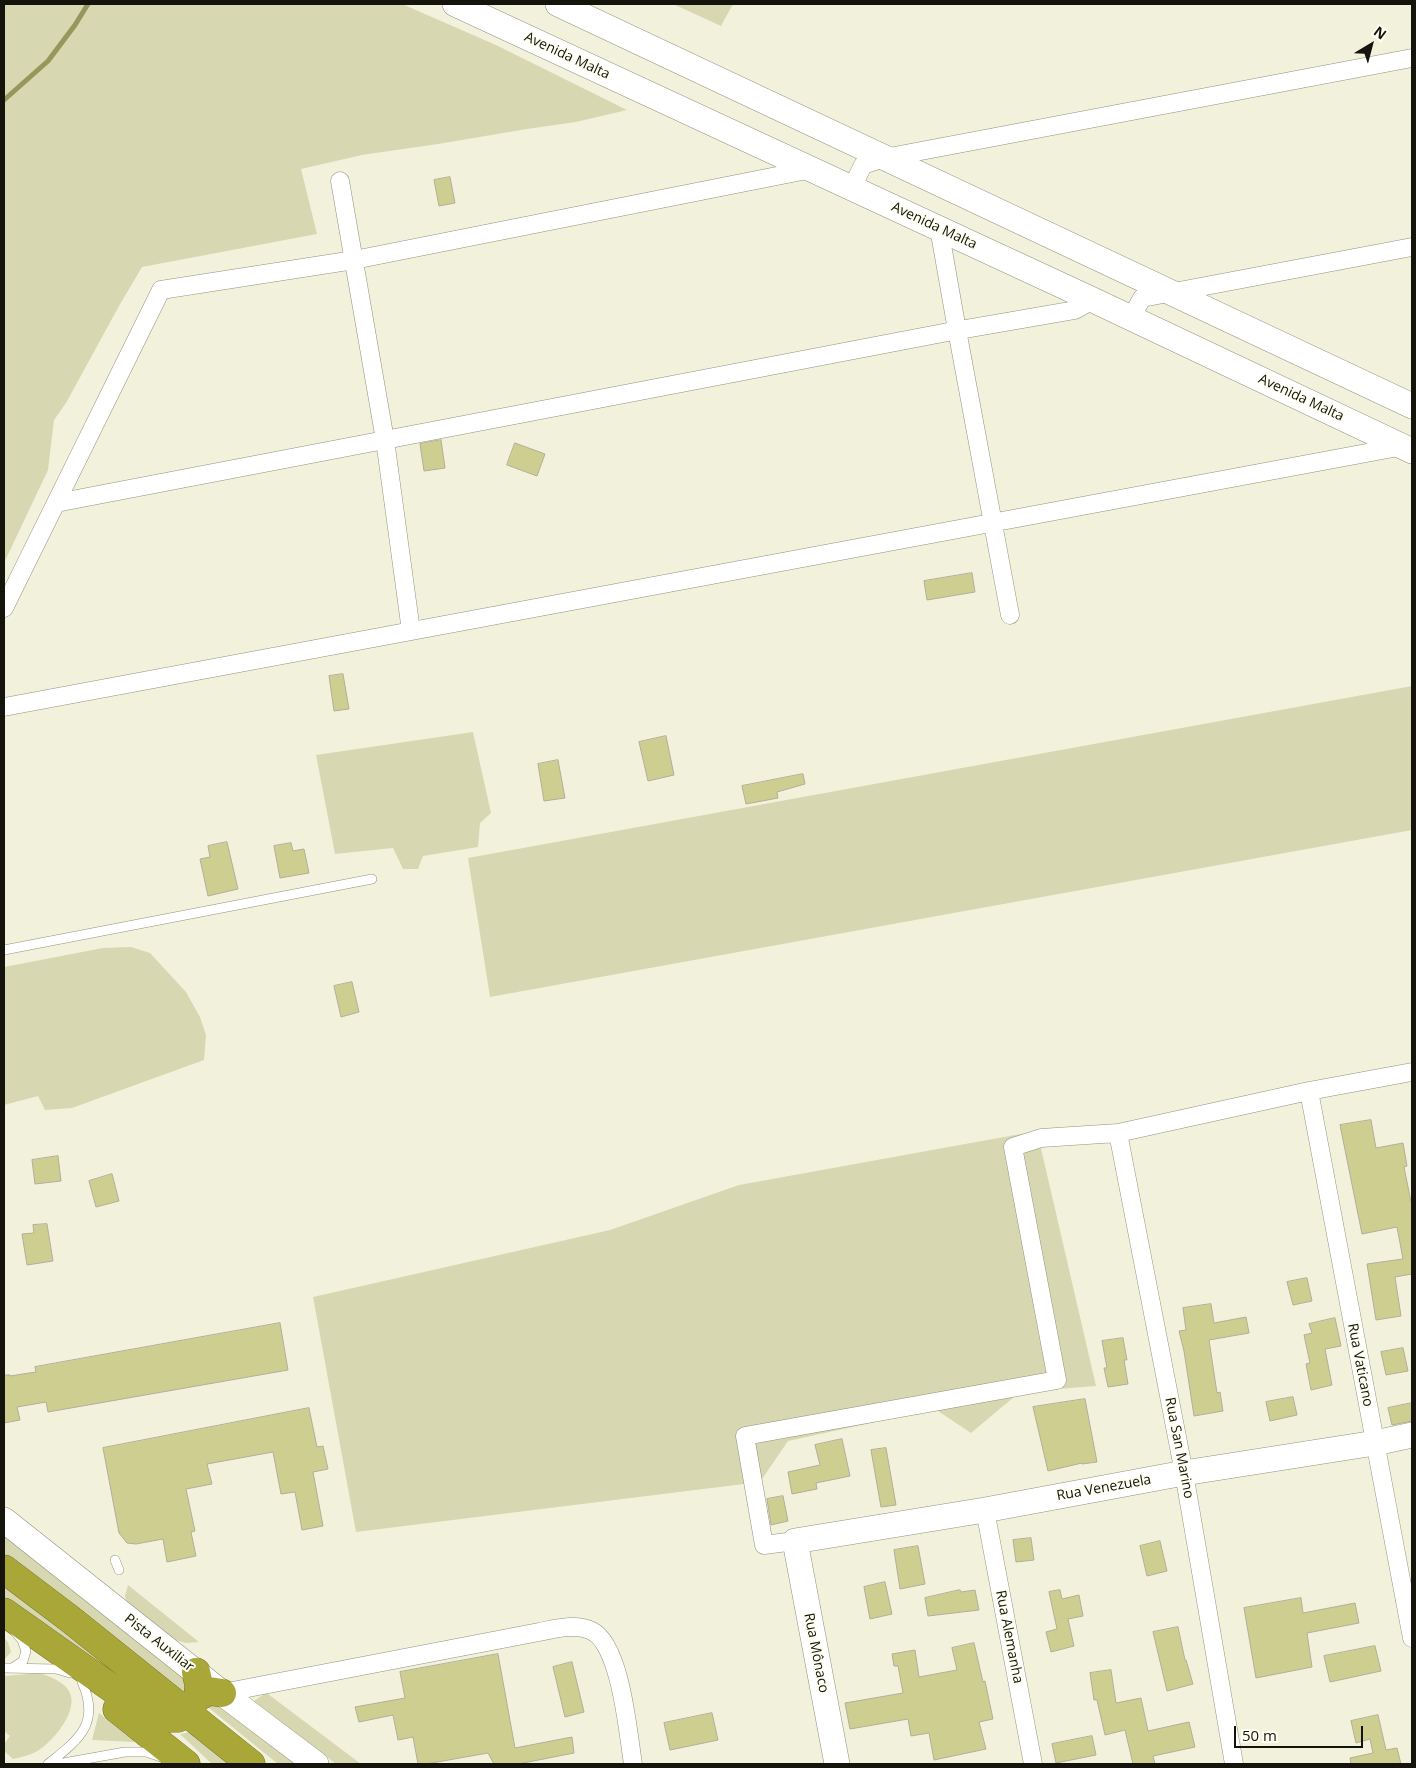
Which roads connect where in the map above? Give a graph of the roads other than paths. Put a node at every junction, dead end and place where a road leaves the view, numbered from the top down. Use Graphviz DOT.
graph roads {
  1 [pos="455,4"];
  2 [pos="558,4"];
  3 [pos="1412,58"];
  4 [pos="884,158"];
  5 [pos="812,169"];
  6 [pos="340,181"];
  7 [pos="852,188"];
  8 [pos="939,228"];
  9 [pos="1412,247"];
  10 [pos="354,260"];
  11 [pos="1171,293"];
  12 [pos="1093,300"];
  13 [pos="1131,318"];
  14 [pos="957,330"];
  15 [pos="1412,406"];
  16 [pos="385,440"];
  17 [pos="1409,447"];
  18 [pos="56,503"];
  19 [pos="993,522"];
  20 [pos="4,608"];
  21 [pos="1010,615"];
  22 [pos="410,631"];
  23 [pos="4,707"];
  24 [pos="372,879"];
  25 [pos="4,950"];
  26 [pos="1412,1072"];
  27 [pos="1309,1091"];
  28 [pos="1118,1133"];
  29 [pos="1412,1435"];
  30 [pos="1375,1443"];
  31 [pos="1184,1473"];
  32 [pos="985,1510"];
  33 [pos="4,1520"];
  34 [pos="795,1541"];
  35 [pos="115,1560"];
  36 [pos="4,1569"];
  37 [pos="119,1570"];
  38 [pos="5,1618"];
  39 [pos="1412,1638"];
  40 [pos="14,1667"];
  41 [pos="4,1668"];
  42 [pos="76,1678"];
  43 [pos="200,1693"];
  44 [pos="48,1764"];
  45 [pos="58,1764"];
  46 [pos="179,1764"];
  47 [pos="186,1764"];
  48 [pos="251,1764"];
  49 [pos="316,1764"];
  50 [pos="633,1764"];
  51 [pos="837,1764"];
  52 [pos="1033,1764"];
  53 [pos="1234,1764"];
  1 -- 5 [label="street, Avenida Malta"];
  2 -- 4 [label="street"];
  3 -- 4 [label="street"];
  4 -- 7 [label="street"];
  4 -- 11 [label="street"];
  5 -- 7 [label="street, Avenida Malta"];
  5 -- 10 [label="street"];
  6 -- 10 [label="street"];
  7 -- 8 [label="street, Avenida Malta"];
  8 -- 12 [label="street, Avenida Malta"];
  8 -- 14 [label="street"];
  9 -- 11 [label="street"];
  10 -- 16 [label="street"];
  10 -- 18 [label="street"];
  11 -- 13 [label="street"];
  11 -- 15 [label="street"];
  12 -- 13 [label="street, Avenida Malta"];
  12 -- 14 [label="street"];
  13 -- 17 [label="street, Avenida Malta"];
  14 -- 16 [label="street"];
  14 -- 19 [label="street"];
  16 -- 18 [label="street"];
  16 -- 22 [label="street"];
  17 -- 19 [label="street"];
  18 -- 20 [label="street"];
  19 -- 21 [label="street"];
  19 -- 22 [label="street"];
  22 -- 23 [label="street"];
  24 -- 25 [label="lane"];
  26 -- 27 [label="street"];
  27 -- 28 [label="street"];
  27 -- 30 [label="street, Rua Vaticano"];
  28 -- 31 [label="street, Rua San Marino"];
  28 -- 34 [label="street"];
  29 -- 30 [label="street, Rua Venezuela"];
  30 -- 31 [label="street, Rua Venezuela"];
  30 -- 39 [label="street, Rua Vaticano"];
  31 -- 32 [label="street, Rua Venezuela"];
  31 -- 53 [label="street, Rua San Marino"];
  32 -- 34 [label="street, Rua Venezuela"];
  32 -- 52 [label="street, Rua Alemanha"];
  33 -- 43 [label="street, Pista Auxiliar"];
  34 -- 51 [label="street, Rua Mônaco"];
  35 -- 37 [label="lane"];
  36 -- 43 [label="highway"];
  38 -- 40 [label="lane"];
  38 -- 42 [label="highway"];
  38 -- 43 [label="highway"];
  40 -- 41 [label="lane"];
  40 -- 42 [label="lane"];
  42 -- 44 [label="lane"];
  42 -- 47 [label="highway"];
  43 -- 48 [label="highway"];
  43 -- 49 [label="street, Pista Auxiliar"];
  43 -- 50 [label="street"];
  45 -- 46 [label="lane"];
}
